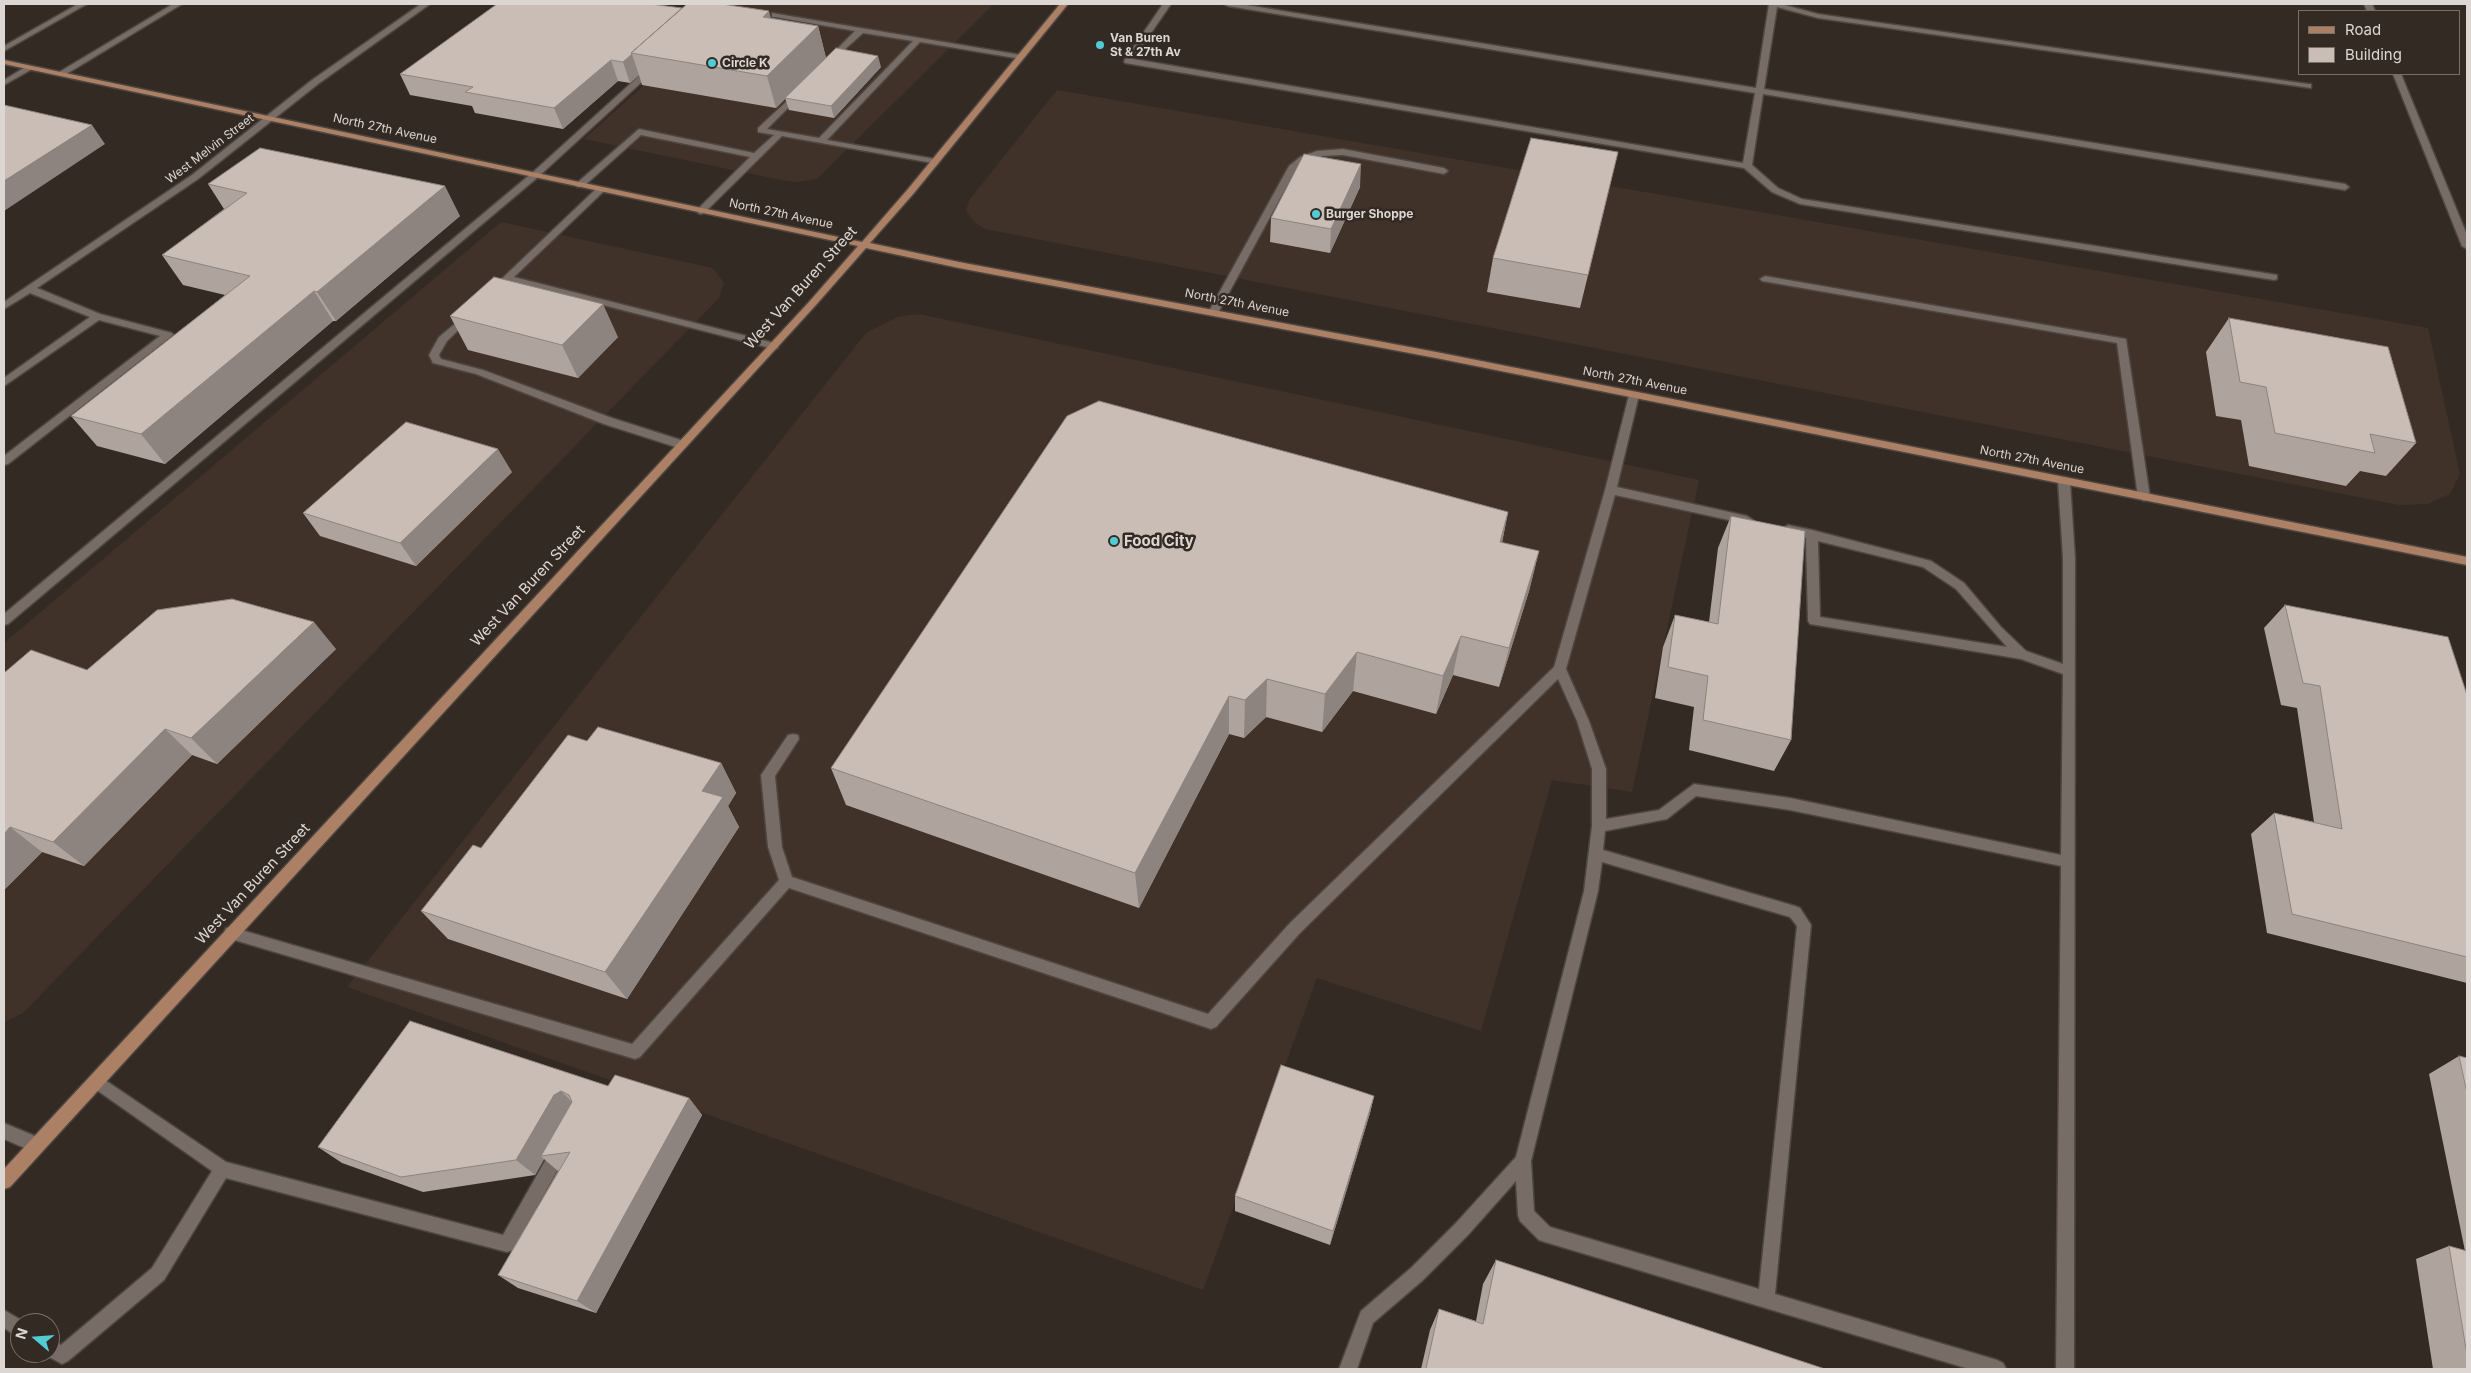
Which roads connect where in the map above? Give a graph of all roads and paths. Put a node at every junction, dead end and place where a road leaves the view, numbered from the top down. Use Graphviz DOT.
graph roads {
  1 [pos="83,4"];
  2 [pos="178,4"];
  3 [pos="426,4"];
  4 [pos="1064,4"];
  5 [pos="1167,4"];
  6 [pos="1228,4"];
  7 [pos="1774,4"];
  8 [pos="775,15"];
  9 [pos="861,30"];
  10 [pos="918,40"];
  11 [pos="4,49"];
  12 [pos="1021,57"];
  13 [pos="4,62"];
  14 [pos="660,62"];
  15 [pos="30,68"];
  16 [pos="821,70"];
  17 [pos="60,74"];
  18 [pos="2397,75"];
  19 [pos="4,83"];
  20 [pos="808,83"];
  21 [pos="2308,86"];
  22 [pos="1759,91"];
  23 [pos="270,119"];
  24 [pos="781,133"];
  25 [pos="822,141"];
  26 [pos="756,156"];
  27 [pos="935,162"];
  28 [pos="1747,166"];
  29 [pos="1444,171"];
  30 [pos="535,176"];
  31 [pos="580,185"];
  32 [pos="2345,187"];
  33 [pos="600,190"];
  34 [pos="701,211"];
  35 [pos="864,245"];
  36 [pos="2467,246"];
  37 [pos="2274,277"];
  38 [pos="507,279"];
  39 [pos="1765,279"];
  40 [pos="30,289"];
  41 [pos="486,299"];
  42 [pos="4,306"];
  43 [pos="472,312"];
  44 [pos="1213,313"];
  45 [pos="97,316"];
  46 [pos="774,346"];
  47 [pos="4,383"];
  48 [pos="1634,395"];
  49 [pos="683,445"];
  50 [pos="4,461"];
  51 [pos="2064,481"];
  52 [pos="1611,490"];
  53 [pos="2144,497"];
  54 [pos="1754,521"];
  55 [pos="1774,526"];
  56 [pos="1812,534"];
  57 [pos="2467,561"];
  58 [pos="4,621"];
  59 [pos="2022,654"];
  60 [pos="1560,669"];
  61 [pos="2069,671"];
  62 [pos="793,739"];
  63 [pos="1599,826"];
  64 [pos="1596,854"];
  65 [pos="2068,862"];
  66 [pos="786,881"];
  67 [pos="231,933"];
  68 [pos="96,1081"];
  69 [pos="4,1131"];
  70 [pos="565,1143"];
  71 [pos="36,1145"];
  72 [pos="1523,1161"];
  73 [pos="222,1169"];
  74 [pos="4,1181"];
  75 [pos="1766,1300"];
  76 [pos="60,1354"];
  77 [pos="1348,1369"];
  78 [pos="1997,1369"];
  79 [pos="2065,1369"];
  1 -- 11 [label="street"];
  2 -- 17 [label="street"];
  3 -- 23 [label="street, West Melvin Street"];
  4 -- 12 [label="main road, West Van Buren Street"];
  5 -- 28 [label="street"];
  6 -- 22 [label="street"];
  7 -- 21 [label="street"];
  7 -- 22 [label="street"];
  8 -- 9 [label="street"];
  9 -- 10 [label="street"];
  9 -- 16 [label="street"];
  10 -- 12 [label="street"];
  10 -- 25 [label="street"];
  12 -- 27 [label="main road, West Van Buren Street"];
  13 -- 15 [label="main road, North 27th Avenue"];
  14 -- 30 [label="street"];
  15 -- 17 [label="main road, North 27th Avenue"];
  15 -- 19 [label="street"];
  17 -- 23 [label="main road, North 27th Avenue"];
  18 -- 36 [label="street"];
  20 -- 24 [label="street"];
  22 -- 28 [label="street"];
  22 -- 32 [label="street"];
  23 -- 30 [label="main road, North 27th Avenue"];
  23 -- 40 [label="street, West Melvin Street"];
  24 -- 25 [label="street"];
  24 -- 26 [label="street"];
  25 -- 27 [label="street"];
  26 -- 31 [label="street"];
  26 -- 34 [label="street"];
  27 -- 35 [label="main road, West Van Buren Street"];
  28 -- 37 [label="street"];
  29 -- 44 [label="street"];
  30 -- 31 [label="main road, North 27th Avenue"];
  30 -- 58 [label="street"];
  31 -- 33 [label="main road, North 27th Avenue"];
  33 -- 34 [label="main road, North 27th Avenue"];
  33 -- 38 [label="street"];
  34 -- 35 [label="main road, North 27th Avenue"];
  35 -- 44 [label="main road, North 27th Avenue"];
  35 -- 46 [label="main road, West Van Buren Street"];
  38 -- 41 [label="street"];
  38 -- 46 [label="street"];
  39 -- 53 [label="street"];
  40 -- 42 [label="street, West Melvin Street"];
  40 -- 45 [label="street"];
  43 -- 49 [label="street"];
  44 -- 48 [label="main road, North 27th Avenue"];
  45 -- 47 [label="street"];
  45 -- 50 [label="street"];
  46 -- 49 [label="main road, West Van Buren Street"];
  48 -- 51 [label="main road, North 27th Avenue"];
  48 -- 52 [label="street"];
  49 -- 67 [label="main road, West Van Buren Street"];
  51 -- 53 [label="main road, North 27th Avenue"];
  51 -- 61 [label="street"];
  52 -- 54 [label="street"];
  52 -- 60 [label="street"];
  53 -- 57 [label="main road, North 27th Avenue"];
  55 -- 56 [label="street"];
  56 -- 59 [label="street"];
  56 -- 59 [label="street"];
  59 -- 61 [label="street"];
  60 -- 63 [label="street"];
  60 -- 66 [label="street"];
  61 -- 65 [label="street"];
  62 -- 66 [label="street"];
  63 -- 64 [label="street"];
  63 -- 65 [label="street"];
  64 -- 72 [label="street"];
  64 -- 75 [label="street"];
  65 -- 79 [label="street"];
  66 -- 67 [label="street"];
  67 -- 68 [label="main road, West Van Buren Street"];
  68 -- 71 [label="main road, West Van Buren Street"];
  68 -- 73 [label="street"];
  69 -- 71 [label="street"];
  70 -- 73 [label="street"];
  71 -- 74 [label="main road, West Van Buren Street"];
  72 -- 75 [label="street"];
  72 -- 77 [label="street"];
  73 -- 76 [label="street"];
  75 -- 78 [label="street"];
}
